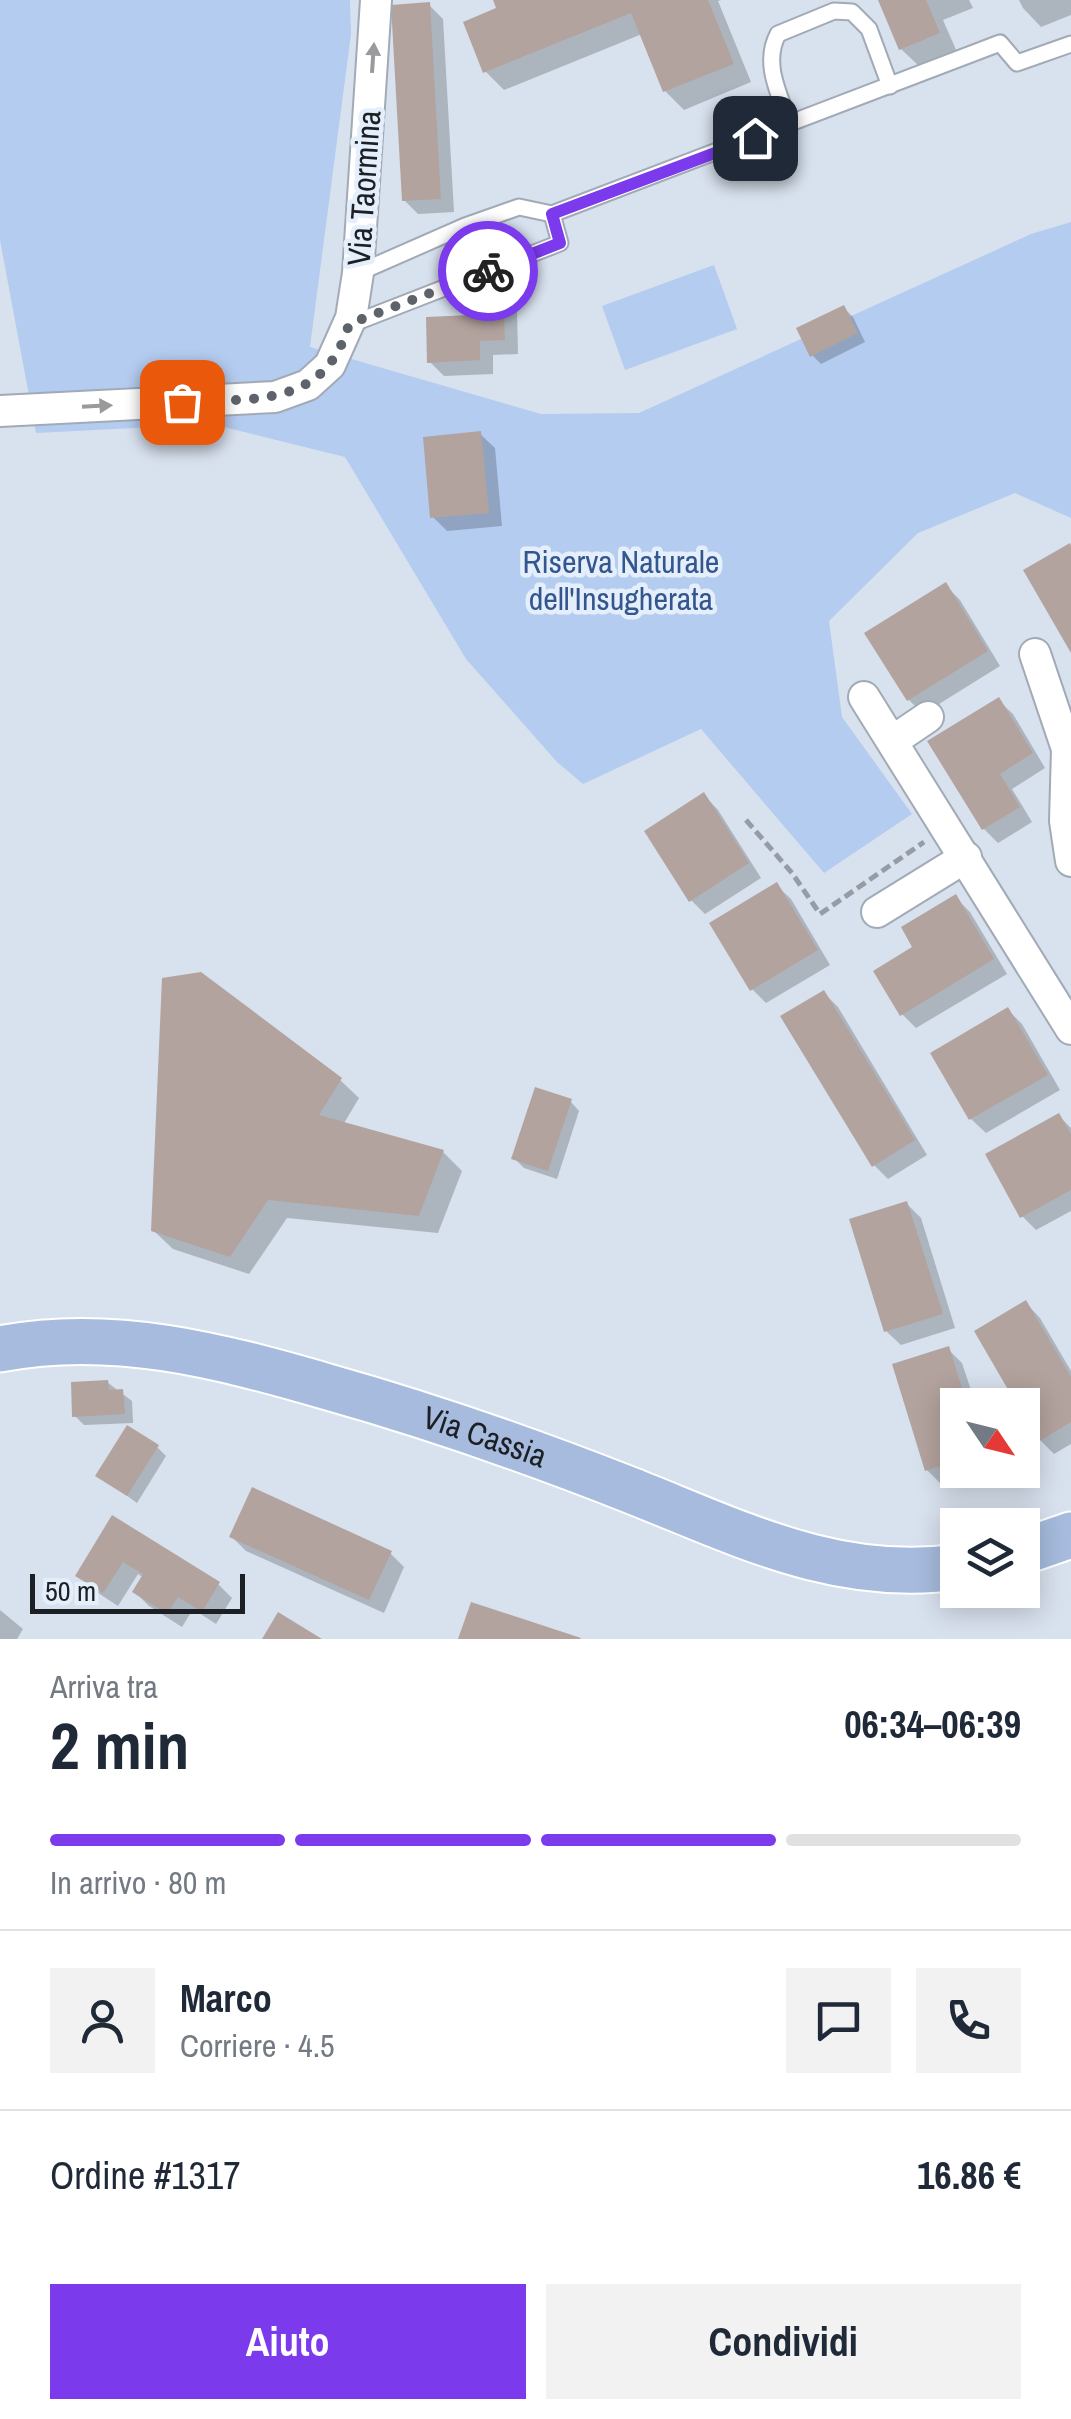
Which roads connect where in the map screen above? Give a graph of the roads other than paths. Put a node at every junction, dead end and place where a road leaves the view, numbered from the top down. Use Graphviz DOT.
graph roads {
  1 [pos="376,0"];
  2 [pos="1071,44"];
  3 [pos="890,86"];
  4 [pos="790,125"];
  5 [pos="552,214"];
  6 [pos="358,273"];
  7 [pos="349,324"];
  8 [pos="0,411"];
  9 [pos="1035,654"];
  10 [pos="864,697"];
  11 [pos="928,717"];
  12 [pos="894,740"];
  13 [pos="1069,846"];
  14 [pos="966,857"];
  15 [pos="877,912"];
  16 [pos="1071,1029"];
  17 [pos="0,1348"];
  18 [pos="1071,1535"];
  19 [pos="1040,1546"];
  20 [pos="940,1568"];
  6 -- 1 [label="street, Via Taormina, one-way"];
  2 -- 3 [label="lane"];
  3 -- 4 [label="lane"];
  3 -- 4 [label="lane"];
  4 -- 5 [label="lane"];
  5 -- 6 [label="lane"];
  5 -- 7 [label="lane"];
  6 -- 7 [label="street, Via Taormina"];
  8 -- 7 [label="street, Via Taormina, one-way"];
  9 -- 13 [label="street"];
  10 -- 12 [label="street"];
  11 -- 12 [label="street"];
  12 -- 14 [label="street"];
  14 -- 15 [label="street"];
  14 -- 16 [label="street"];
  17 -- 20 [label="main road, Via Cassia"];
  18 -- 19 [label="main road"];
}
